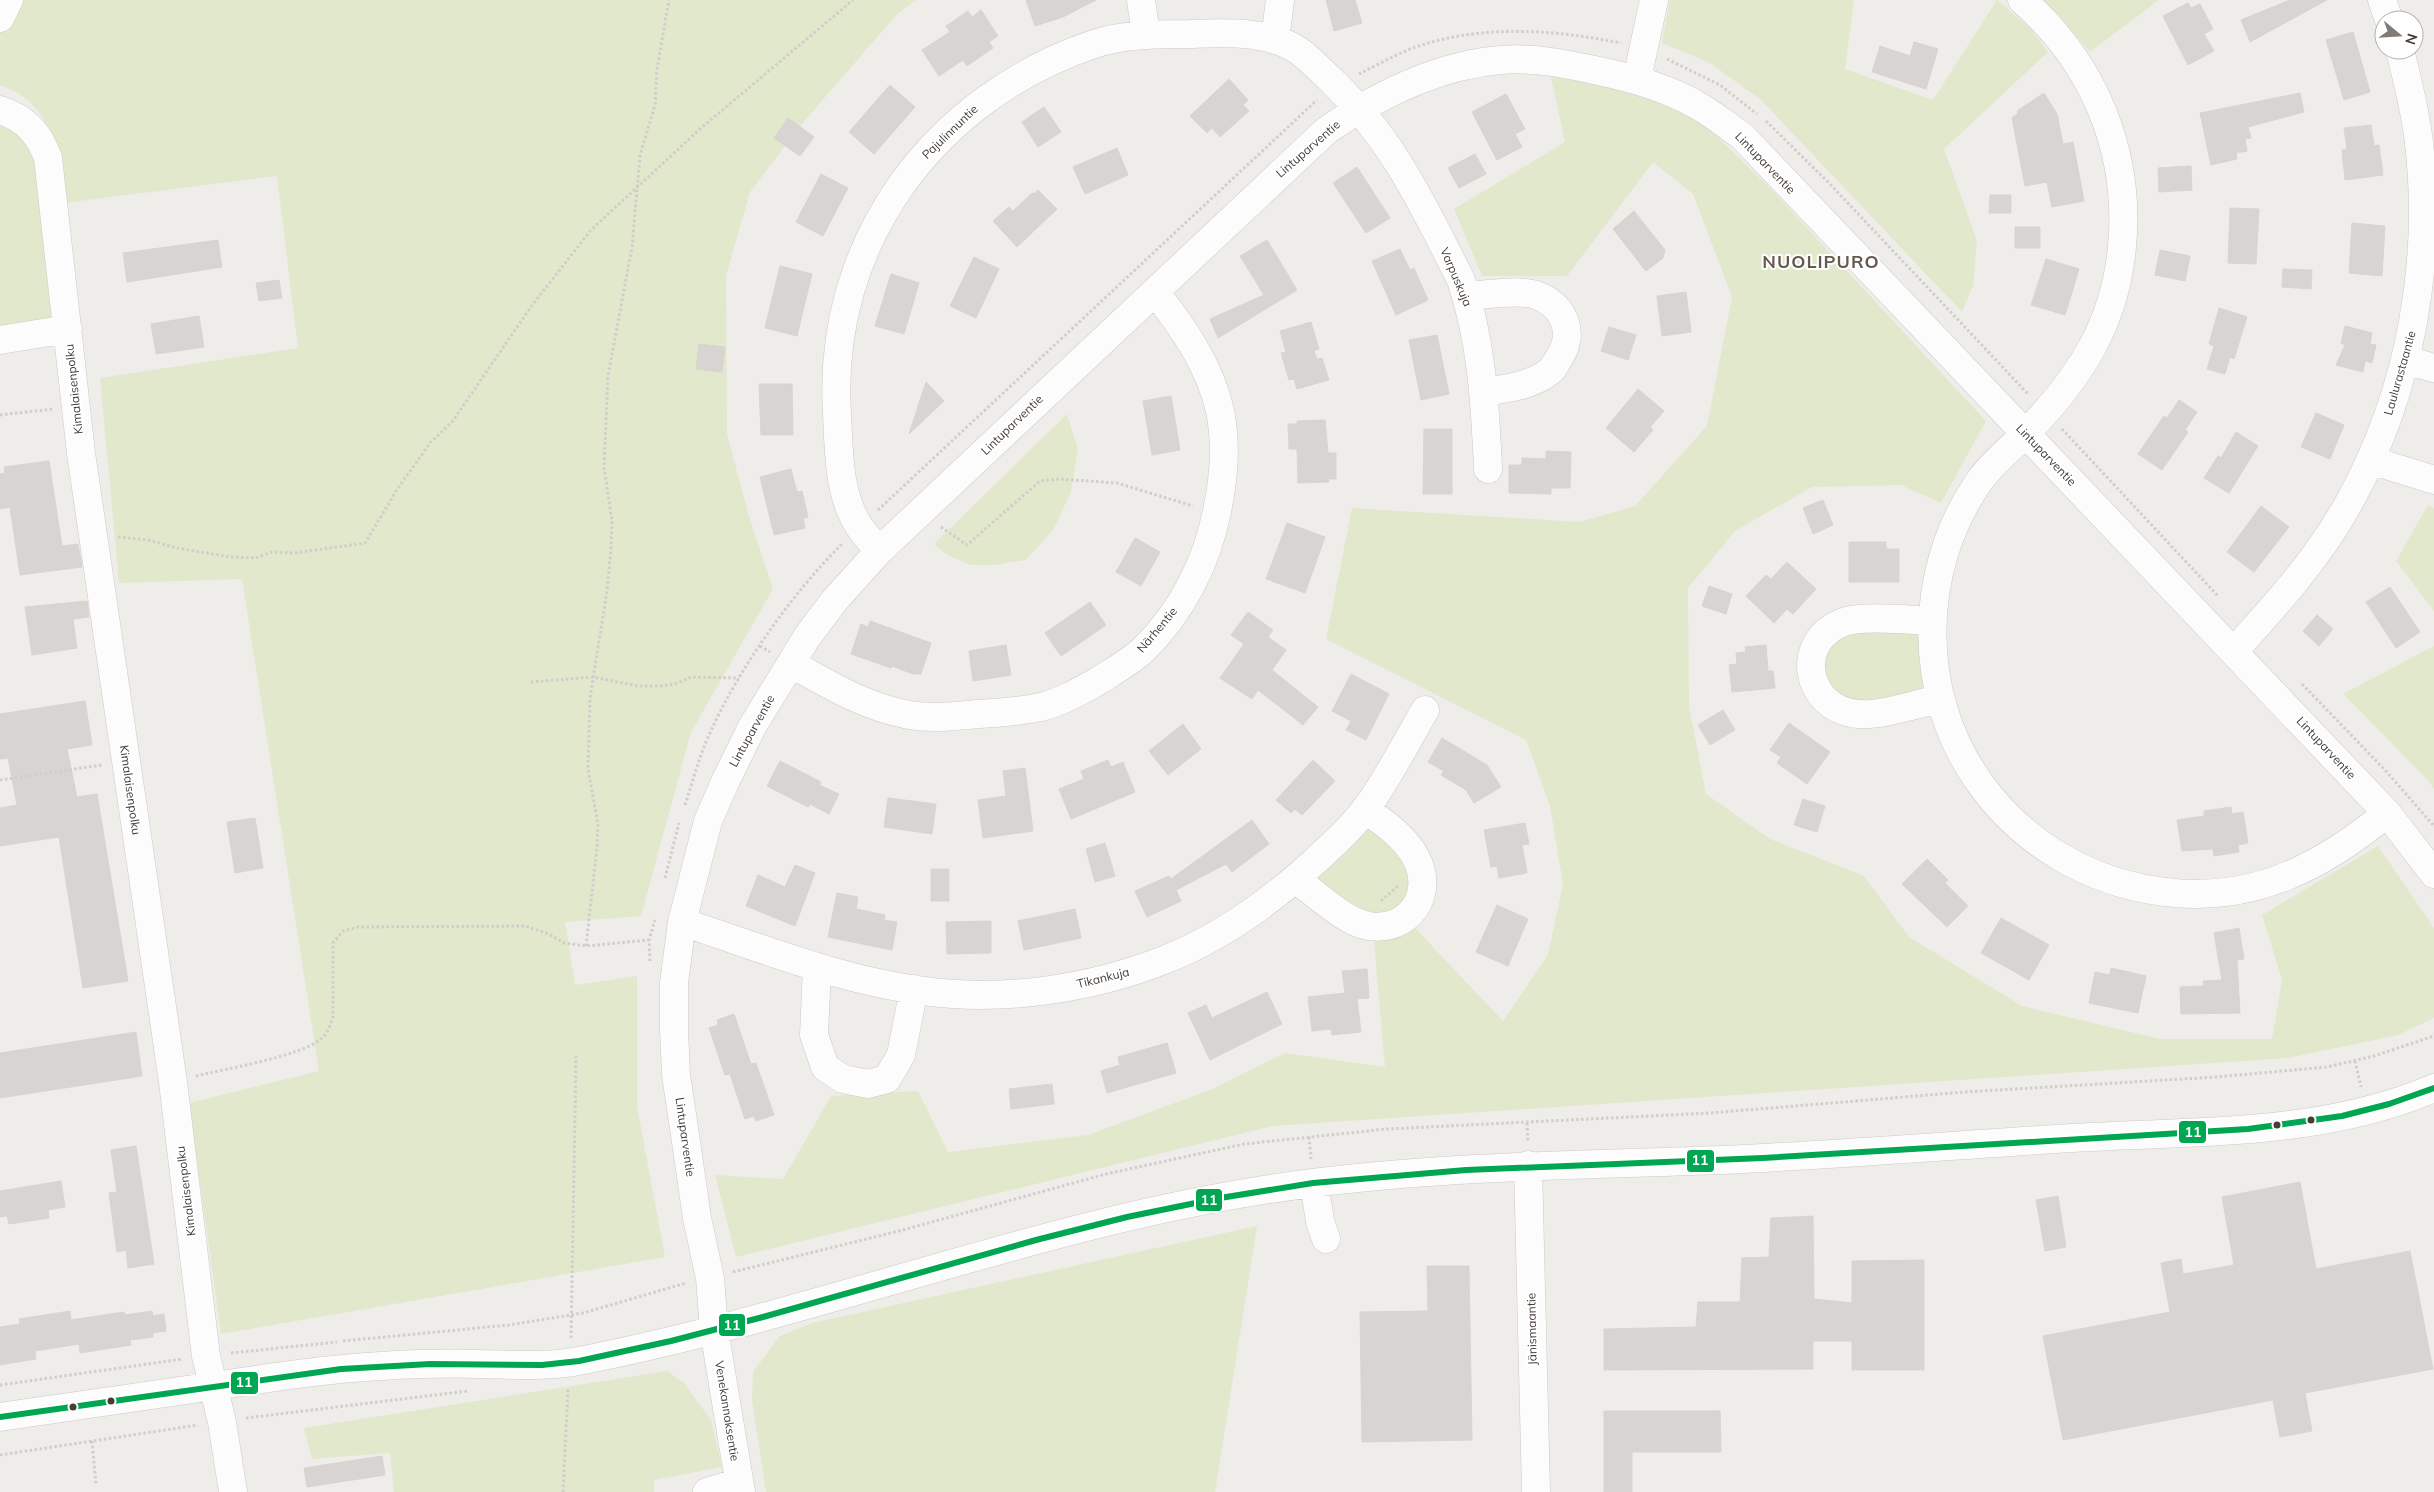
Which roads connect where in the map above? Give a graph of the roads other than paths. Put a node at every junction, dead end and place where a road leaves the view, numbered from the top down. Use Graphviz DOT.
graph roads {
  1 [pos="9,0"];
  2 [pos="1141,0"];
  3 [pos="1280,0"];
  4 [pos="1654,0"];
  5 [pos="2022,0"];
  6 [pos="0,18"];
  7 [pos="1146,35"];
  8 [pos="1275,40"];
  9 [pos="2402,60"];
  10 [pos="1637,79"];
  11 [pos="1359,108"];
  12 [pos="0,110"];
  13 [pos="1155,292"];
  14 [pos="1466,296"];
  15 [pos="68,329"];
  16 [pos="0,340"];
  17 [pos="2406,360"];
  18 [pos="2434,368"];
  19 [pos="1484,392"];
  20 [pos="2026,434"];
  21 [pos="2370,460"];
  22 [pos="1488,469"];
  23 [pos="2434,480"];
  24 [pos="880,551"];
  25 [pos="1932,621"];
  26 [pos="2234,651"];
  27 [pos="792,664"];
  28 [pos="1940,699"];
  29 [pos="1425,710"];
  30 [pos="1365,809"];
  31 [pos="2387,813"];
  32 [pos="2434,874"];
  33 [pos="1295,879"];
  34 [pos="670,917"];
  35 [pos="817,968"];
  36 [pos="914,990"];
  37 [pos="2434,1088"];
  38 [pos="1528,1165"];
  39 [pos="1314,1183"];
  40 [pos="1326,1239"];
  41 [pos="714,1330"];
  42 [pos="214,1386"];
  43 [pos="0,1417"];
  44 [pos="740,1487"];
  45 [pos="233,1492"];
  46 [pos="707,1492"];
  47 [pos="1536,1492"];
  1 -- 6 [label="street"];
  2 -- 7 [label="street"];
  3 -- 8 [label="street"];
  4 -- 10 [label="street"];
  5 -- 20 [label="street"];
  7 -- 8 [label="street, Pajulinnuntie"];
  7 -- 24 [label="street, Pajulinnuntie"];
  8 -- 11 [label="street, Pajulinnuntie"];
  9 -- 17 [label="street, Laulurastaantie"];
  10 -- 11 [label="street, Lintuparventie"];
  10 -- 20 [label="street, Lintuparventie"];
  11 -- 13 [label="street, Lintuparventie"];
  11 -- 14 [label="street, Varpuskuja"];
  12 -- 15 [label="street, Kimalaisenpolku"];
  13 -- 24 [label="street, Lintuparventie"];
  13 -- 27 [label="street, Närhentie"];
  14 -- 19 [label="street, Varpuskuja"];
  14 -- 19 [label="street"];
  15 -- 16 [label="street"];
  15 -- 42 [label="street, Kimalaisenpolku"];
  17 -- 18 [label="street"];
  17 -- 21 [label="street, Laulurastaantie"];
  19 -- 22 [label="street, Varpuskuja"];
  20 -- 25 [label="street"];
  20 -- 26 [label="street, Lintuparventie"];
  21 -- 23 [label="street"];
  21 -- 26 [label="street, Laulurastaantie"];
  24 -- 27 [label="street, Lintuparventie"];
  25 -- 28 [label="street"];
  25 -- 28 [label="street"];
  26 -- 31 [label="street, Lintuparventie"];
  27 -- 34 [label="street, Lintuparventie"];
  28 -- 31 [label="street"];
  29 -- 30 [label="street, Tikankuja"];
  30 -- 33 [label="street, Tikankuja"];
  30 -- 33 [label="street"];
  31 -- 32 [label="street, Lintuparventie"];
  33 -- 36 [label="street, Tikankuja"];
  34 -- 35 [label="street, Tikankuja"];
  34 -- 41 [label="street, Lintuparventie"];
  35 -- 36 [label="street, Tikankuja"];
  35 -- 36 [label="street"];
  37 -- 38 [label="street"];
  38 -- 39 [label="street"];
  38 -- 47 [label="street, Jänismaantie"];
  39 -- 40 [label="street"];
  39 -- 41 [label="street"];
  41 -- 42 [label="street"];
  41 -- 44 [label="street, Venekannaksentie"];
  42 -- 43 [label="street"];
  42 -- 45 [label="street, Kimalaisenpolku"];
  44 -- 46 [label="street"];
}
